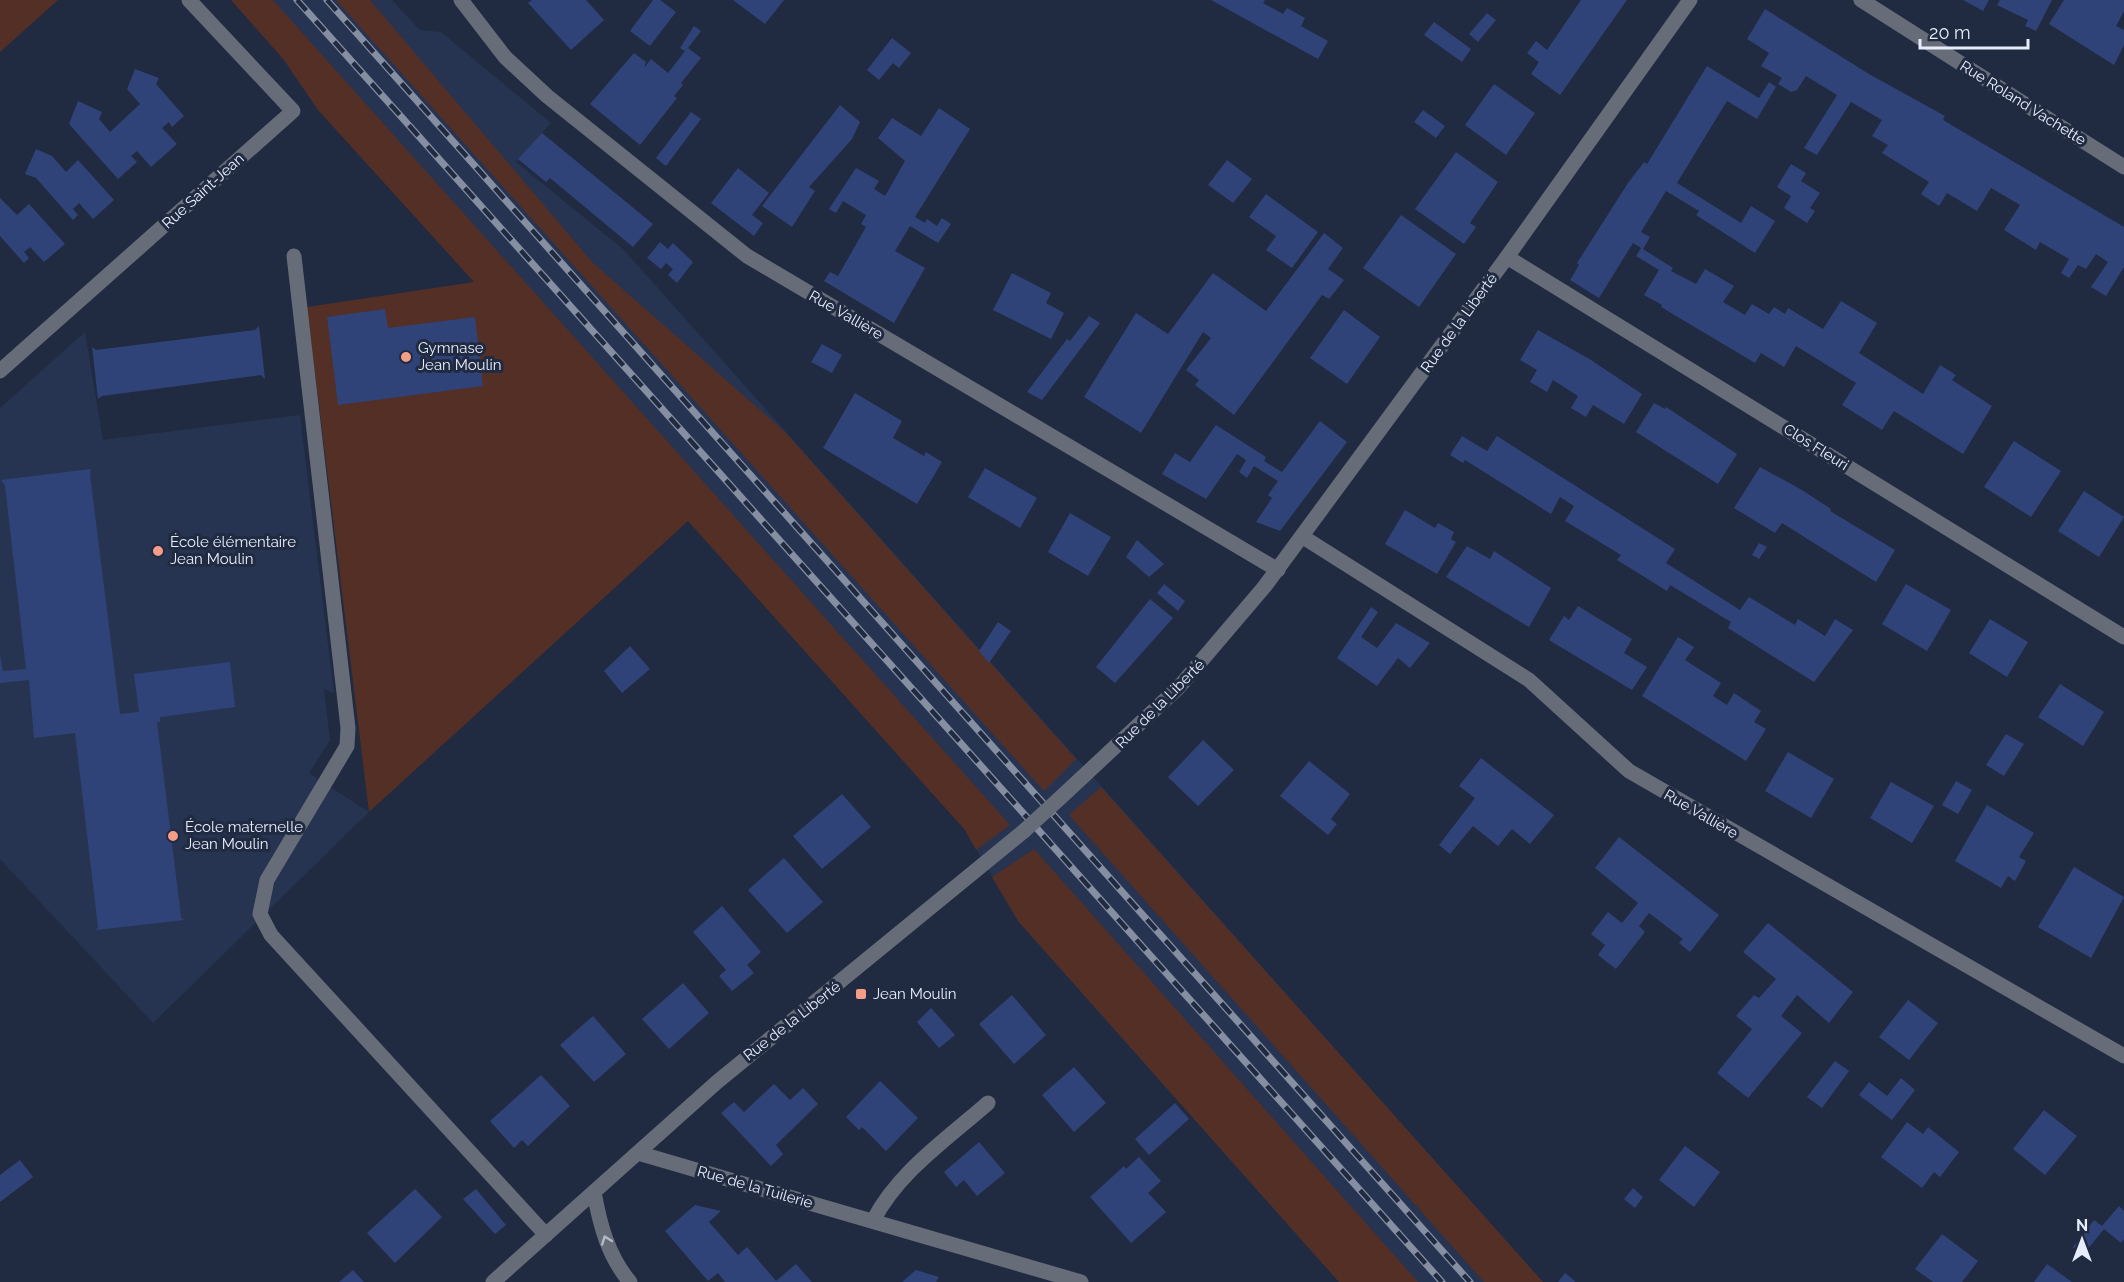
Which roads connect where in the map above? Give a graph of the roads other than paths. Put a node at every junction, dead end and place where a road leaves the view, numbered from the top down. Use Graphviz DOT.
graph roads {
  1 [pos="189,0"];
  2 [pos="460,0"];
  3 [pos="1690,0"];
  4 [pos="1861,0"];
  5 [pos="2124,167"];
  6 [pos="294,256"];
  7 [pos="1507,257"];
  8 [pos="0,371"];
  9 [pos="1303,537"];
  10 [pos="1278,570"];
  11 [pos="2124,637"];
  12 [pos="2124,1056"];
  13 [pos="988,1103"];
  14 [pos="638,1153"];
  15 [pos="594,1192"];
  16 [pos="873,1221"];
  17 [pos="546,1235"];
  18 [pos="493,1282"];
  19 [pos="630,1282"];
  20 [pos="1081,1282"];
  1 -- 8 [label="street, Rue Saint-Jean"];
  2 -- 10 [label="street, Rue Vallière"];
  3 -- 7 [label="street, Rue de la Liberté"];
  4 -- 5 [label="street, Rue Roland Vachette"];
  6 -- 17 [label="street"];
  7 -- 9 [label="street, Rue de la Liberté"];
  7 -- 11 [label="street, Clos Fleuri"];
  9 -- 10 [label="street, Rue de la Liberté"];
  9 -- 12 [label="street, Rue Vallière"];
  10 -- 14 [label="street, Rue de la Liberté, bridge"];
  13 -- 16 [label="street"];
  14 -- 15 [label="street, Rue de la Liberté"];
  14 -- 16 [label="street, Rue de la Tuilerie"];
  15 -- 17 [label="street, Rue de la Liberté"];
  19 -- 15 [label="street, one-way"];
  16 -- 20 [label="street, Rue de la Tuilerie"];
  17 -- 18 [label="street, Rue de la Liberté"];
}
